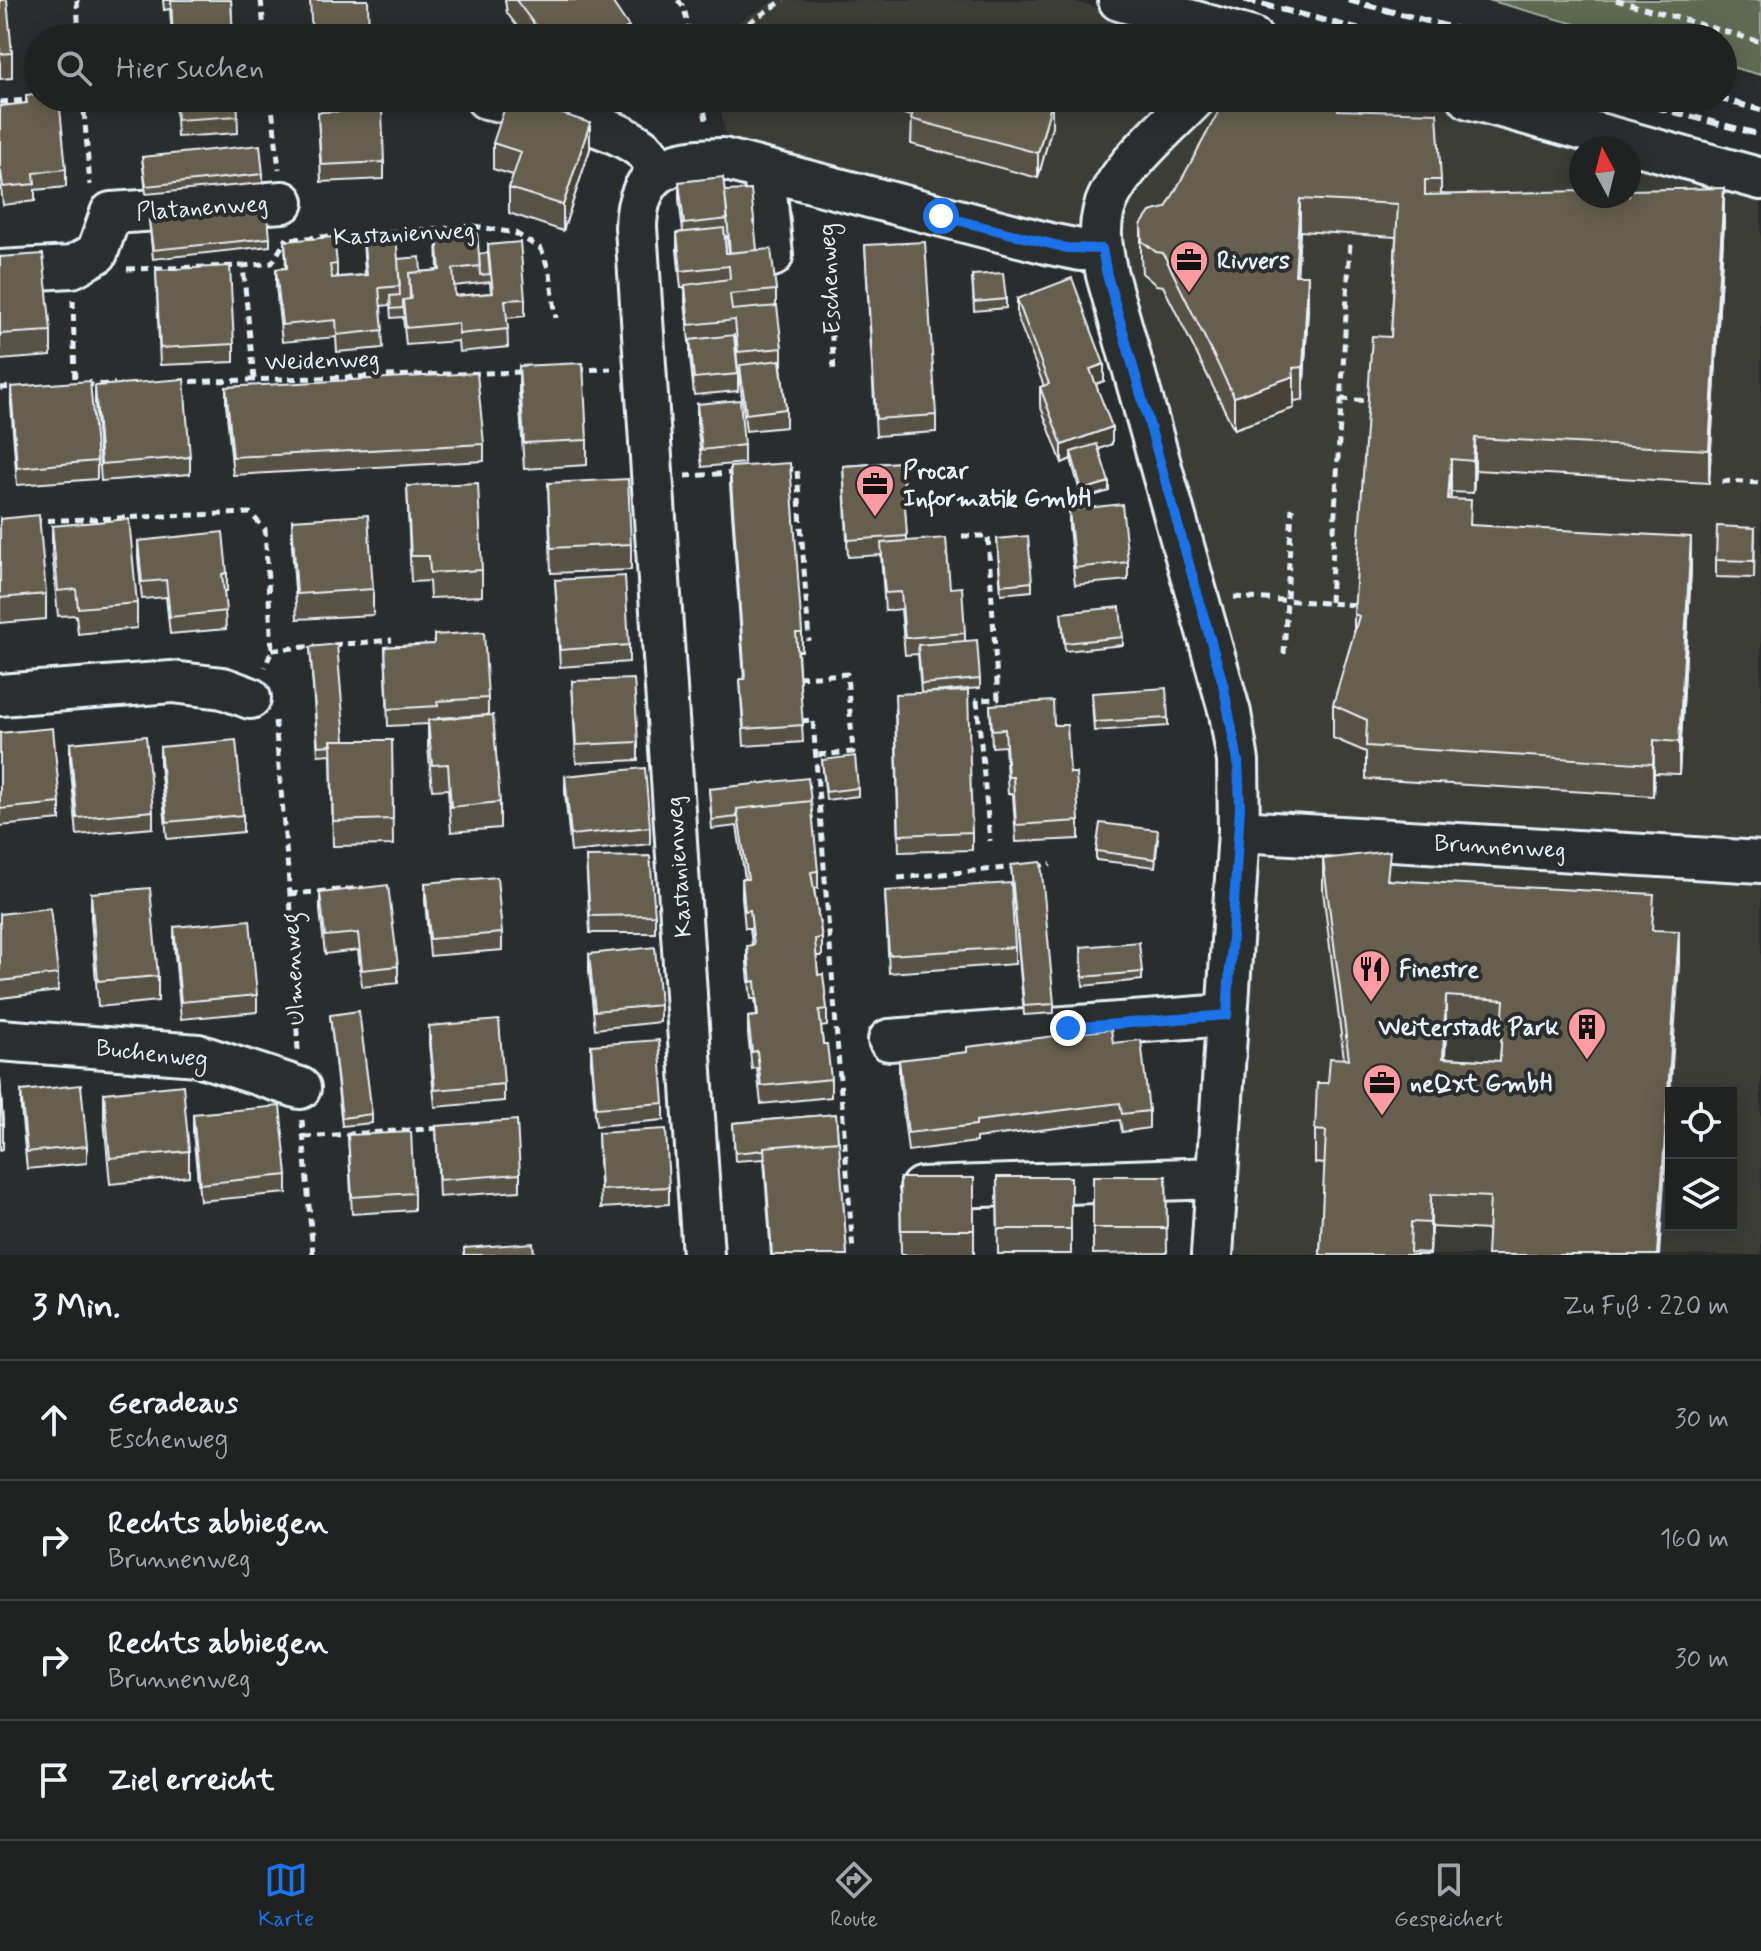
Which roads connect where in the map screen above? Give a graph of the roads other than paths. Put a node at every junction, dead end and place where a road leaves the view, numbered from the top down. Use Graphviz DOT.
graph roads {
  1 [pos="1119,0"];
  2 [pos="1203,24"];
  3 [pos="547,112"];
  4 [pos="1182,112"];
  5 [pos="1519,112"];
  6 [pos="764,170"];
  7 [pos="660,171"];
  8 [pos="1761,179"];
  9 [pos="285,221"];
  10 [pos="1102,249"];
  11 [pos="772,256"];
  12 [pos="0,271"];
  13 [pos="0,695"];
  14 [pos="250,698"];
  15 [pos="1239,831"];
  16 [pos="1761,862"];
  17 [pos="1227,1015"];
  18 [pos="0,1040"];
  19 [pos="889,1040"];
  20 [pos="300,1088"];
  21 [pos="1217,1178"];
  22 [pos="913,1188"];
  23 [pos="703,1255"];
  24 [pos="1212,1255"];
  1 -- 2 [label="street"];
  3 -- 7 [label="street"];
  4 -- 10 [label="street"];
  5 -- 8 [label="street"];
  6 -- 7 [label="street, Eschenweg"];
  6 -- 10 [label="street, Eschenweg"];
  6 -- 11 [label="street"];
  7 -- 23 [label="street, Kastanienweg"];
  9 -- 12 [label="street, Platanenweg"];
  10 -- 15 [label="street"];
  13 -- 14 [label="street"];
  15 -- 16 [label="street, Brunnenweg"];
  15 -- 17 [label="street"];
  17 -- 19 [label="street"];
  17 -- 21 [label="street"];
  18 -- 20 [label="street, Buchenweg"];
  21 -- 22 [label="street"];
  21 -- 24 [label="street"];
}
